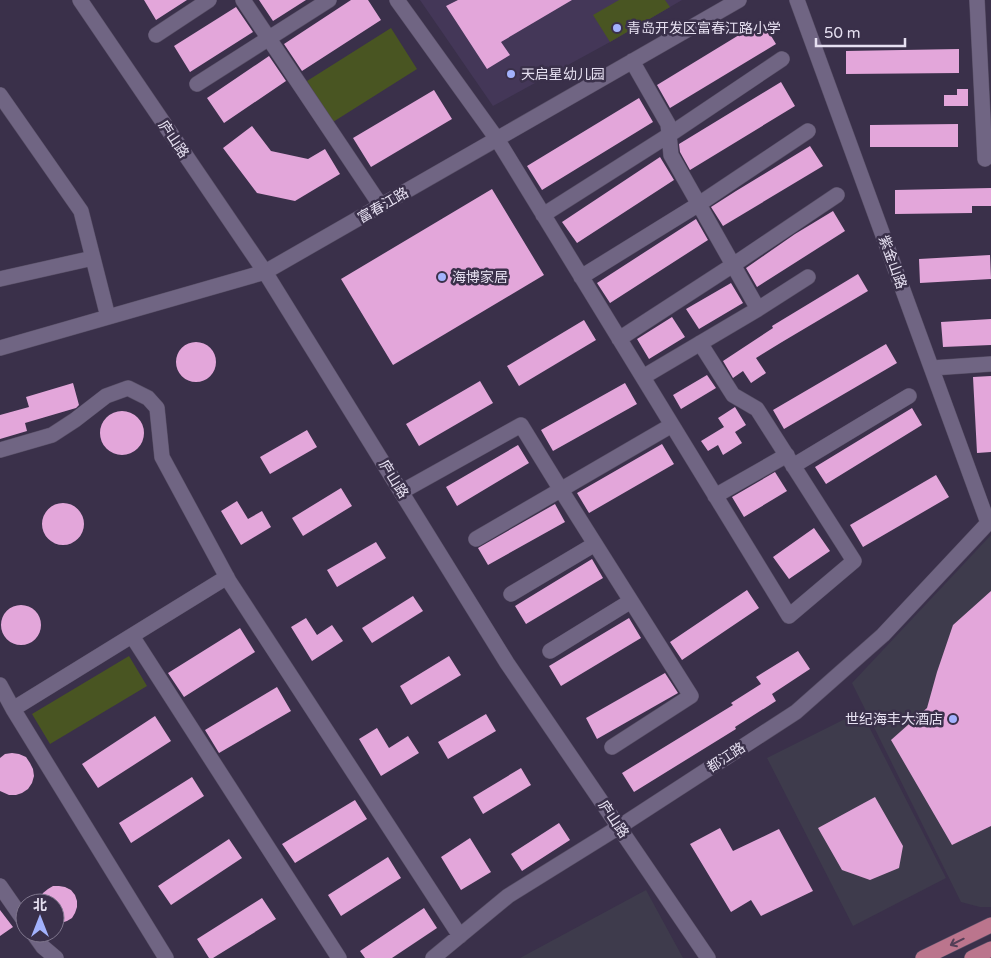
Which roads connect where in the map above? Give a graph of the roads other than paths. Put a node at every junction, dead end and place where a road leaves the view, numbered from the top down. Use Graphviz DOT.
graph roads {
  1 [pos="80,0"];
  2 [pos="209,0"];
  3 [pos="243,0"];
  4 [pos="329,0"];
  5 [pos="397,0"];
  6 [pos="739,0"];
  7 [pos="797,0"];
  8 [pos="977,0"];
  9 [pos="156,35"];
  10 [pos="269,39"];
  11 [pos="782,59"];
  12 [pos="632,62"];
  13 [pos="197,84"];
  14 [pos="0,95"];
  15 [pos="808,131"];
  16 [pos="669,135"];
  17 [pos="497,139"];
  18 [pos="985,159"];
  19 [pos="837,195"];
  20 [pos="699,204"];
  21 [pos="381,206"];
  22 [pos="543,215"];
  23 [pos="93,258"];
  24 [pos="733,265"];
  25 [pos="265,272"];
  26 [pos="581,277"];
  27 [pos="808,277"];
  28 [pos="0,279"];
  29 [pos="758,309"];
  30 [pos="108,317"];
  31 [pos="619,339"];
  32 [pos="700,344"];
  33 [pos="0,348"];
  34 [pos="991,364"];
  35 [pos="932,368"];
  36 [pos="643,377"];
  37 [pos="909,396"];
  38 [pos="672,425"];
  39 [pos="0,450"];
  40 [pos="790,460"];
  41 [pos="561,490"];
  42 [pos="401,492"];
  43 [pos="715,496"];
  44 [pos="990,523"];
  45 [pos="476,539"];
  46 [pos="595,544"];
  47 [pos="227,577"];
  48 [pos="511,594"];
  49 [pos="631,601"];
  50 [pos="132,636"];
  51 [pos="550,651"];
  52 [pos="0,685"];
  53 [pos="13,709"];
  54 [pos="612,747"];
  55 [pos="619,827"];
  56 [pos="0,886"];
  57 [pos="15,908"];
  58 [pos="991,925"];
  59 [pos="460,936"];
  60 [pos="40,943"];
  61 [pos="991,949"];
  62 [pos="56,958"];
  63 [pos="166,958"];
  64 [pos="339,958"];
  65 [pos="433,958"];
  66 [pos="708,958"];
  67 [pos="923,958"];
  68 [pos="972,958"];
  1 -- 25 [label="street, 庐山路"];
  2 -- 9 [label="street"];
  3 -- 10 [label="street"];
  4 -- 10 [label="street"];
  5 -- 17 [label="street"];
  6 -- 12 [label="street, 富春江路"];
  7 -- 35 [label="street, 紫金山路"];
  8 -- 18 [label="street"];
  10 -- 13 [label="street"];
  10 -- 21 [label="street"];
  11 -- 16 [label="street"];
  12 -- 16 [label="street"];
  12 -- 17 [label="street, 富春江路"];
  14 -- 23 [label="street"];
  15 -- 20 [label="street"];
  16 -- 20 [label="street"];
  16 -- 22 [label="street"];
  17 -- 21 [label="street, 富春江路"];
  17 -- 22 [label="street"];
  19 -- 24 [label="street"];
  20 -- 24 [label="street"];
  20 -- 26 [label="street"];
  21 -- 25 [label="street, 富春江路"];
  22 -- 26 [label="street"];
  23 -- 28 [label="street"];
  23 -- 30 [label="street"];
  24 -- 29 [label="street"];
  24 -- 31 [label="street"];
  25 -- 30 [label="street, 富春江路"];
  25 -- 42 [label="street, 庐山路"];
  26 -- 31 [label="street"];
  27 -- 29 [label="street"];
  29 -- 32 [label="street"];
  30 -- 33 [label="street, 富春江路"];
  31 -- 36 [label="street"];
  32 -- 36 [label="street"];
  32 -- 40 [label="street"];
  34 -- 35 [label="street"];
  35 -- 44 [label="street, 紫金山路"];
  36 -- 38 [label="street"];
  37 -- 40 [label="street"];
  38 -- 41 [label="street"];
  38 -- 43 [label="street"];
  39 -- 47 [label="street"];
  40 -- 43 [label="street"];
  40 -- 43 [label="street"];
  41 -- 42 [label="street"];
  41 -- 45 [label="street"];
  41 -- 46 [label="street"];
  42 -- 55 [label="street, 庐山路"];
  44 -- 55 [label="street, 都江路"];
  46 -- 48 [label="street"];
  46 -- 49 [label="street"];
  47 -- 50 [label="street"];
  47 -- 59 [label="street"];
  49 -- 51 [label="street"];
  49 -- 54 [label="street"];
  50 -- 53 [label="street"];
  50 -- 64 [label="street"];
  52 -- 53 [label="street"];
  53 -- 63 [label="street"];
  55 -- 59 [label="street, 都江路"];
  55 -- 66 [label="street, 庐山路"];
  56 -- 57 [label="street"];
  58 -- 67 [label="main road, one-way"];
  59 -- 65 [label="street, 都江路"];
  60 -- 62 [label="street"];
  61 -- 68 [label="main road"];
}
